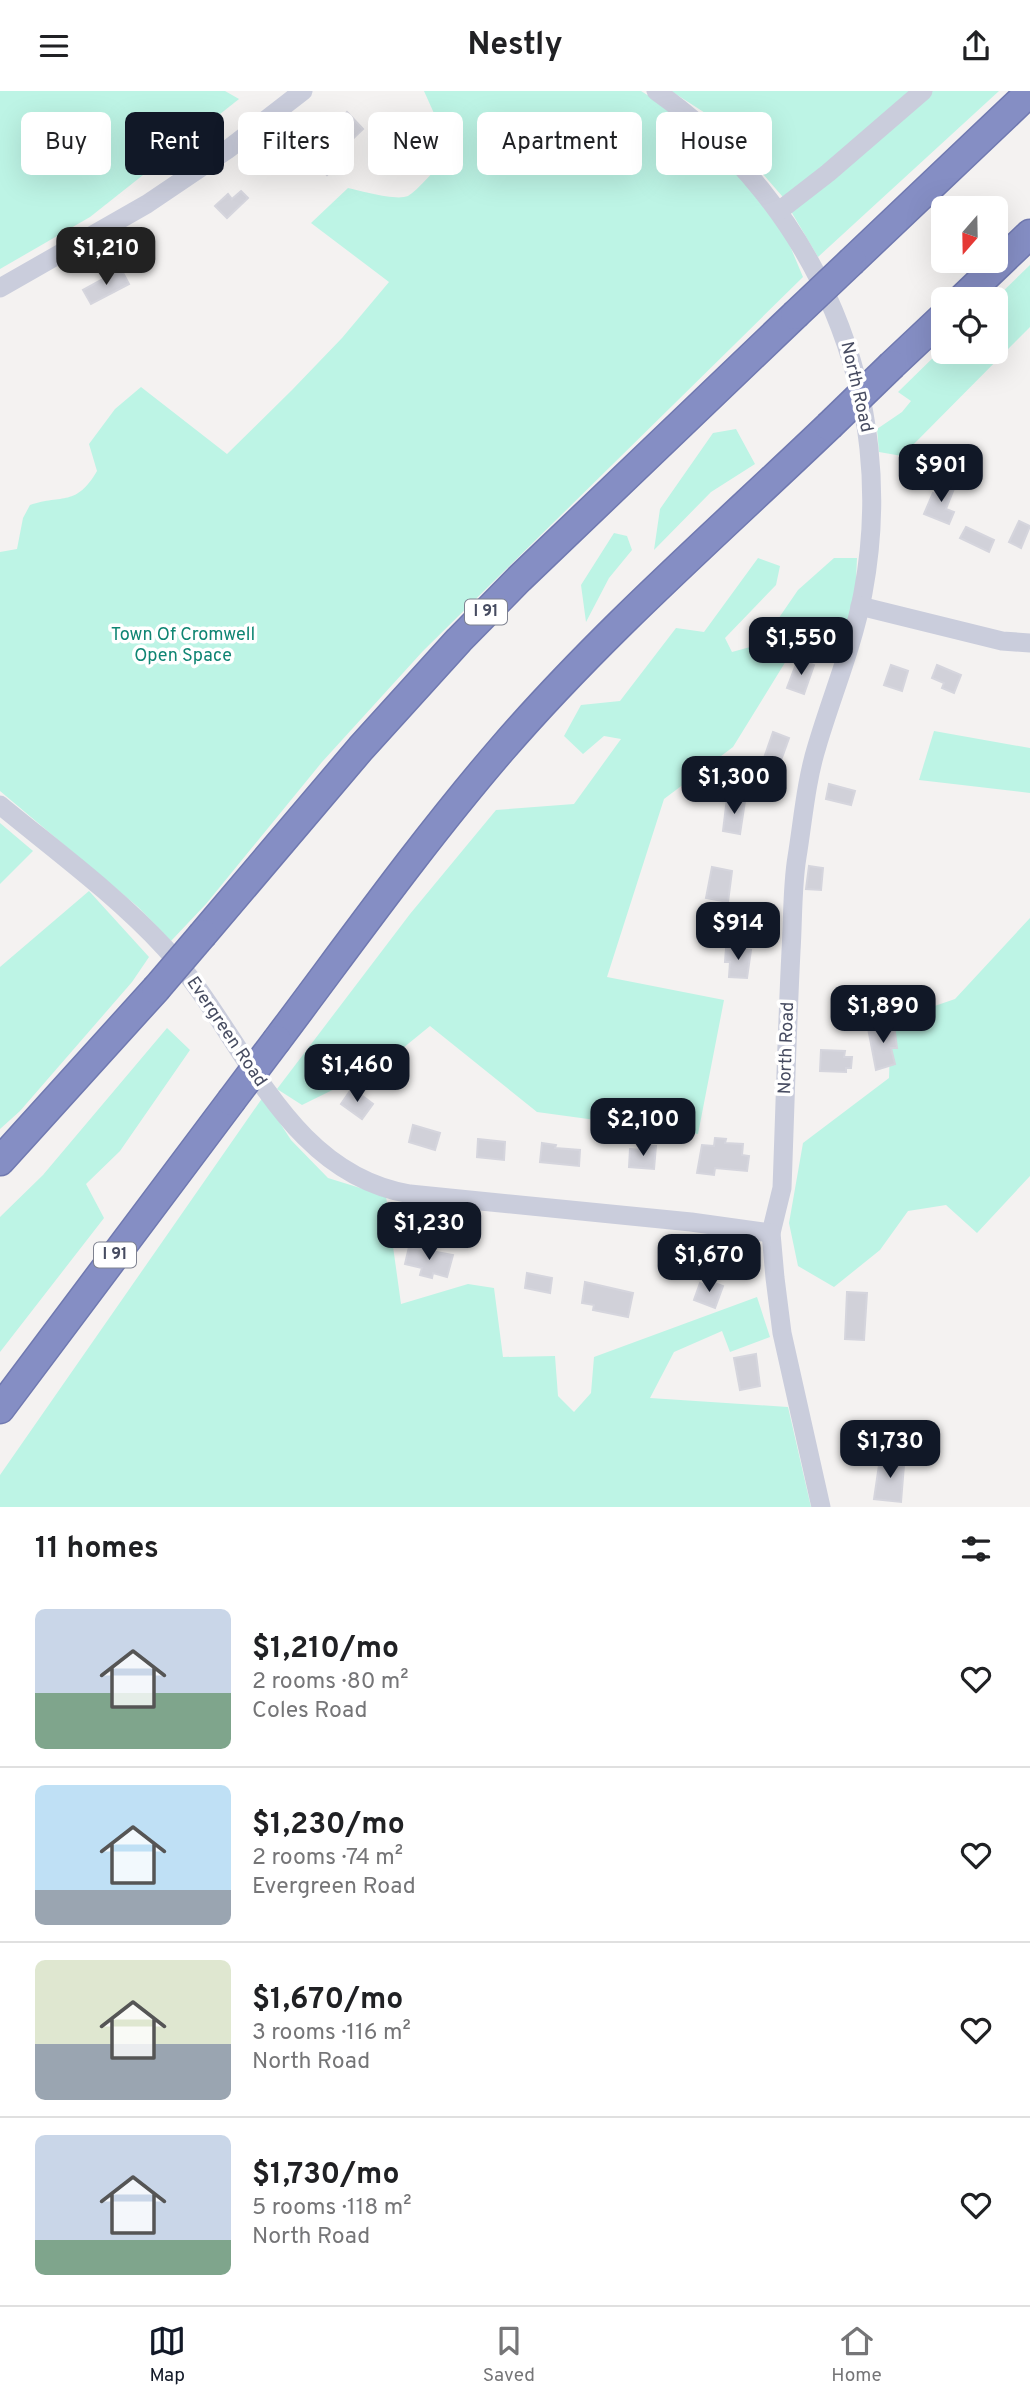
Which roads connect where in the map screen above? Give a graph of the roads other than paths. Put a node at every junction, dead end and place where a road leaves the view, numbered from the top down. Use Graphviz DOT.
graph roads {
  1 [pos="303,91"];
  2 [pos="656,91"];
  3 [pos="923,91"];
  4 [pos="1030,92"];
  5 [pos="779,211"];
  6 [pos="1030,234"];
  7 [pos="975,287"];
  8 [pos="0,288"];
  9 [pos="931,328"];
  10 [pos="860,606"];
  11 [pos="1030,643"];
  12 [pos="0,805"];
  13 [pos="0,1161"];
  14 [pos="771,1233"];
  15 [pos="0,1409"];
  16 [pos="821,1507"];
  1 -- 8 [label="street"];
  2 -- 5 [label="street, North Road"];
  3 -- 5 [label="street"];
  4 -- 13 [label="highway, I 91, bridge"];
  5 -- 10 [label="street, North Road"];
  6 -- 7 [label="highway"];
  9 -- 15 [label="highway, I 91, bridge"];
  10 -- 11 [label="street"];
  10 -- 14 [label="street, North Road"];
  12 -- 14 [label="street, Evergreen Road"];
  14 -- 16 [label="street, North Road"];
}
